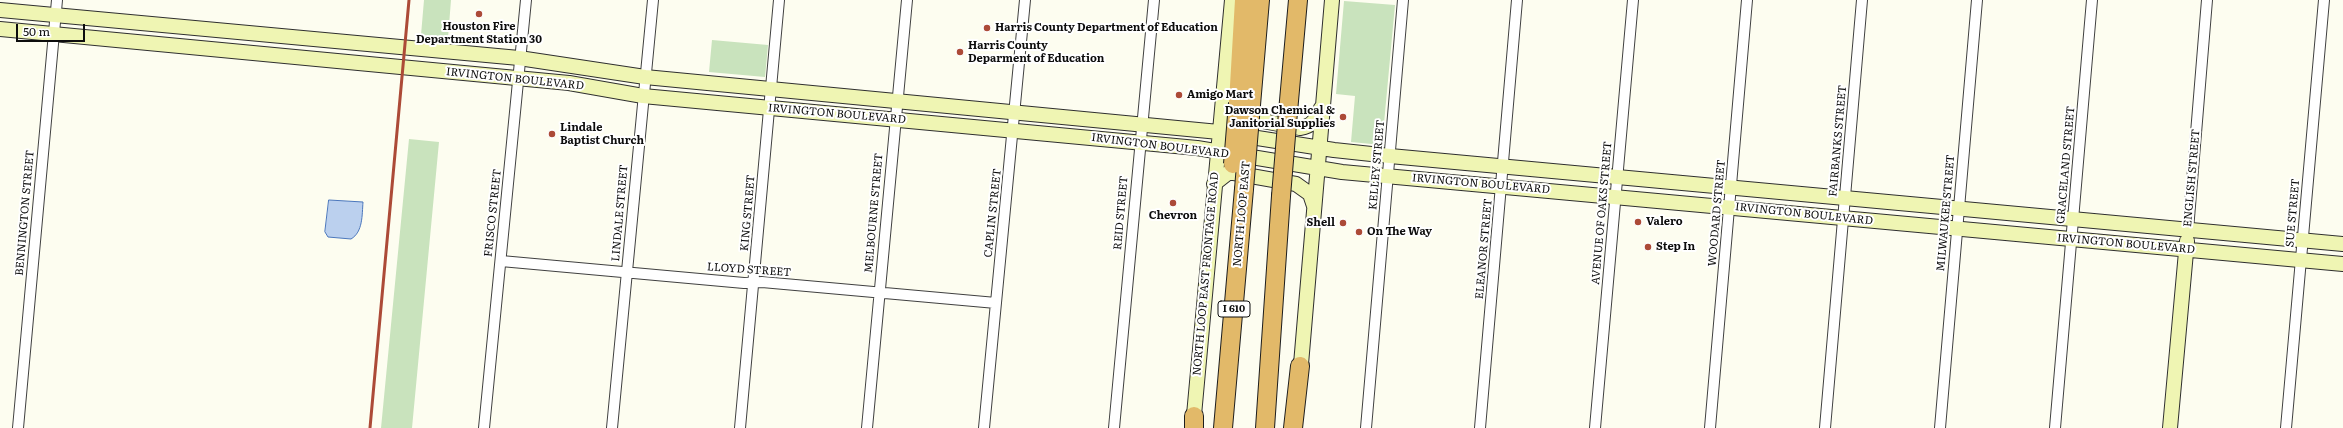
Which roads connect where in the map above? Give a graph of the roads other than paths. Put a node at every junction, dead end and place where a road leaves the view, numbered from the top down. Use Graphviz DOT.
graph roads {
  1 [pos="57,0"];
  2 [pos="526,0"];
  3 [pos="653,0"];
  4 [pos="779,0"];
  5 [pos="907,0"];
  6 [pos="1025,0"];
  7 [pos="1154,0"];
  8 [pos="1232,0"];
  9 [pos="1244,0"];
  10 [pos="1260,0"];
  11 [pos="1298,0"];
  12 [pos="1306,0"];
  13 [pos="1332,0"];
  14 [pos="1403,0"];
  15 [pos="1517,0"];
  16 [pos="1633,0"];
  17 [pos="1747,0"];
  18 [pos="1862,0"];
  19 [pos="1977,0"];
  20 [pos="2092,0"];
  21 [pos="2207,0"];
  22 [pos="2324,0"];
  23 [pos="0,10"];
  24 [pos="56,15"];
  25 [pos="152,24"];
  26 [pos="0,29"];
  27 [pos="247,32"];
  28 [pos="54,33"];
  29 [pos="152,43"];
  30 [pos="367,45"];
  31 [pos="245,52"];
  32 [pos="478,54"];
  33 [pos="519,58"];
  34 [pos="366,65"];
  35 [pos="477,75"];
  36 [pos="645,77"];
  37 [pos="517,78"];
  38 [pos="1290,86"];
  39 [pos="771,88"];
  40 [pos="1224,89"];
  41 [pos="643,96"];
  42 [pos="898,100"];
  43 [pos="1244,104"];
  44 [pos="1323,106"];
  45 [pos="769,108"];
  46 [pos="1015,112"];
  47 [pos="896,119"];
  48 [pos="1142,124"];
  49 [pos="1013,129"];
  50 [pos="1219,132"];
  51 [pos="1140,143"];
  52 [pos="1319,148"];
  53 [pos="1217,151"];
  54 [pos="1390,156"];
  55 [pos="1503,166"];
  56 [pos="1318,168"];
  57 [pos="1388,176"];
  58 [pos="1617,177"];
  59 [pos="1214,184"];
  60 [pos="1501,186"];
  61 [pos="1731,187"];
  62 [pos="1616,197"];
  63 [pos="1845,198"];
  64 [pos="1314,206"];
  65 [pos="1729,207"];
  66 [pos="1959,208"];
  67 [pos="1843,219"];
  68 [pos="2073,219"];
  69 [pos="1957,228"];
  70 [pos="2188,230"];
  71 [pos="2071,239"];
  72 [pos="2302,240"];
  73 [pos="2343,244"];
  74 [pos="2186,249"];
  75 [pos="2301,260"];
  76 [pos="501,261"];
  77 [pos="2343,264"];
  78 [pos="627,273"];
  79 [pos="753,283"];
  80 [pos="879,292"];
  81 [pos="996,303"];
  82 [pos="1300,366"];
  83 [pos="1194,424"];
  84 [pos="18,428"];
  85 [pos="484,428"];
  86 [pos="612,428"];
  87 [pos="740,428"];
  88 [pos="867,428"];
  89 [pos="984,428"];
  90 [pos="1114,428"];
  91 [pos="1223,428"];
  92 [pos="1265,428"];
  93 [pos="1294,428"];
  94 [pos="1366,428"];
  95 [pos="1480,428"];
  96 [pos="1595,428"];
  97 [pos="1710,428"];
  98 [pos="1825,428"];
  99 [pos="1940,428"];
  100 [pos="2055,428"];
  101 [pos="2170,428"];
  102 [pos="2286,428"];
  1 -- 24 [label="street, BENNINGTON STREET"];
  2 -- 33 [label="street, FRISCO STREET"];
  3 -- 36 [label="street, LINDALE STREET"];
  4 -- 39 [label="street, KING STREET"];
  5 -- 42 [label="street, MELBOURNE STREET"];
  6 -- 46 [label="street, CAPLIN STREET"];
  7 -- 48 [label="street, REID STREET"];
  8 -- 40 [label="main road, NORTH LOOP EAST FRONTAGE ROAD"];
  9 -- 43 [label="highway"];
  10 -- 43 [label="highway, NORTH LOOP EAST / I 610"];
  11 -- 38 [label="highway"];
  12 -- 38 [label="highway"];
  13 -- 44 [label="main road"];
  14 -- 54 [label="street, KELLEY STREET"];
  15 -- 55 [label="street, ELEANOR STREET"];
  16 -- 58 [label="street, AVENUE OF OAKS STREET"];
  17 -- 61 [label="street, WOODARD STREET"];
  18 -- 63 [label="street, FAIRBANKS STREET"];
  19 -- 66 [label="street, MILWAUKEE STREET"];
  20 -- 68 [label="street, GRACELAND STREET"];
  21 -- 70 [label="street, ENGLISH STREET"];
  22 -- 72 [label="street, SUE STREET"];
  23 -- 24 [label="main road, IRVINGTON BOULEVARD"];
  24 -- 25 [label="main road, IRVINGTON BOULEVARD"];
  24 -- 28 [label="street, BENNINGTON STREET"];
  25 -- 27 [label="main road, IRVINGTON BOULEVARD"];
  25 -- 29 [label="main road"];
  26 -- 28 [label="main road, IRVINGTON BOULEVARD"];
  27 -- 30 [label="main road, IRVINGTON BOULEVARD"];
  27 -- 31 [label="main road"];
  28 -- 29 [label="main road, IRVINGTON BOULEVARD"];
  28 -- 84 [label="street, BENNINGTON STREET"];
  29 -- 31 [label="main road, IRVINGTON BOULEVARD"];
  30 -- 32 [label="main road, IRVINGTON BOULEVARD"];
  30 -- 34 [label="main road"];
  31 -- 34 [label="main road, IRVINGTON BOULEVARD"];
  32 -- 33 [label="main road, IRVINGTON BOULEVARD"];
  32 -- 35 [label="main road"];
  33 -- 36 [label="main road, IRVINGTON BOULEVARD"];
  33 -- 37 [label="street, FRISCO STREET"];
  34 -- 35 [label="main road, IRVINGTON BOULEVARD"];
  35 -- 37 [label="main road, IRVINGTON BOULEVARD"];
  36 -- 39 [label="main road, IRVINGTON BOULEVARD"];
  36 -- 41 [label="street, LINDALE STREET"];
  37 -- 41 [label="main road, IRVINGTON BOULEVARD"];
  37 -- 76 [label="street, FRISCO STREET"];
  38 -- 92 [label="highway, bridge"];
  39 -- 42 [label="main road, IRVINGTON BOULEVARD"];
  39 -- 45 [label="street, KING STREET"];
  40 -- 44 [label="main road"];
  40 -- 50 [label="main road, NORTH LOOP EAST FRONTAGE ROAD"];
  41 -- 45 [label="main road, IRVINGTON BOULEVARD"];
  41 -- 78 [label="street, LINDALE STREET"];
  42 -- 46 [label="main road, IRVINGTON BOULEVARD"];
  42 -- 47 [label="street, MELBOURNE STREET"];
  43 -- 91 [label="highway, NORTH LOOP EAST / I 610, bridge"];
  44 -- 52 [label="main road"];
  45 -- 47 [label="main road, IRVINGTON BOULEVARD"];
  45 -- 79 [label="street, KING STREET"];
  46 -- 48 [label="main road, IRVINGTON BOULEVARD"];
  46 -- 49 [label="street, CAPLIN STREET"];
  47 -- 49 [label="main road, IRVINGTON BOULEVARD"];
  47 -- 80 [label="street, MELBOURNE STREET"];
  48 -- 50 [label="main road, IRVINGTON BOULEVARD"];
  48 -- 51 [label="street, REID STREET"];
  49 -- 51 [label="main road, IRVINGTON BOULEVARD"];
  49 -- 81 [label="street, CAPLIN STREET"];
  50 -- 52 [label="main road, IRVINGTON BOULEVARD"];
  50 -- 53 [label="main road, NORTH LOOP EAST FRONTAGE ROAD"];
  51 -- 53 [label="main road, IRVINGTON BOULEVARD"];
  51 -- 90 [label="street, REID STREET"];
  52 -- 54 [label="main road, IRVINGTON BOULEVARD"];
  52 -- 56 [label="main road"];
  53 -- 56 [label="main road, IRVINGTON BOULEVARD"];
  53 -- 59 [label="main road, NORTH LOOP EAST FRONTAGE ROAD"];
  54 -- 55 [label="main road, IRVINGTON BOULEVARD"];
  54 -- 57 [label="street, KELLEY STREET"];
  55 -- 58 [label="main road, IRVINGTON BOULEVARD"];
  55 -- 60 [label="street, ELEANOR STREET"];
  56 -- 57 [label="main road, IRVINGTON BOULEVARD"];
  56 -- 64 [label="main road"];
  57 -- 60 [label="main road, IRVINGTON BOULEVARD"];
  57 -- 94 [label="street, KELLEY STREET"];
  58 -- 61 [label="main road, IRVINGTON BOULEVARD"];
  58 -- 62 [label="street, AVENUE OF OAKS STREET"];
  59 -- 64 [label="main road"];
  59 -- 83 [label="main road, NORTH LOOP EAST FRONTAGE ROAD"];
  60 -- 62 [label="main road, IRVINGTON BOULEVARD"];
  60 -- 95 [label="street, ELEANOR STREET"];
  61 -- 63 [label="main road, IRVINGTON BOULEVARD"];
  61 -- 65 [label="street, WOODARD STREET"];
  62 -- 65 [label="main road, IRVINGTON BOULEVARD"];
  62 -- 96 [label="street, AVENUE OF OAKS STREET"];
  63 -- 66 [label="main road, IRVINGTON BOULEVARD"];
  63 -- 67 [label="street, FAIRBANKS STREET"];
  64 -- 82 [label="main road"];
  65 -- 67 [label="main road, IRVINGTON BOULEVARD"];
  65 -- 97 [label="street, WOODARD STREET"];
  66 -- 68 [label="main road, IRVINGTON BOULEVARD"];
  66 -- 69 [label="street, MILWAUKEE STREET"];
  67 -- 69 [label="main road, IRVINGTON BOULEVARD"];
  67 -- 98 [label="street, FAIRBANKS STREET"];
  68 -- 70 [label="main road, IRVINGTON BOULEVARD"];
  68 -- 71 [label="street, GRACELAND STREET"];
  69 -- 71 [label="main road, IRVINGTON BOULEVARD"];
  69 -- 99 [label="street, MILWAUKEE STREET"];
  70 -- 72 [label="main road, IRVINGTON BOULEVARD"];
  70 -- 74 [label="main road, ENGLISH STREET"];
  71 -- 74 [label="main road, IRVINGTON BOULEVARD"];
  71 -- 100 [label="street, GRACELAND STREET"];
  72 -- 73 [label="main road, IRVINGTON BOULEVARD"];
  72 -- 75 [label="street, SUE STREET"];
  74 -- 75 [label="main road, IRVINGTON BOULEVARD"];
  74 -- 101 [label="main road, ENGLISH STREET"];
  75 -- 77 [label="main road, IRVINGTON BOULEVARD"];
  75 -- 102 [label="street, SUE STREET"];
  76 -- 78 [label="street, LLOYD STREET"];
  76 -- 85 [label="street, FRISCO STREET"];
  78 -- 79 [label="street, LLOYD STREET"];
  78 -- 86 [label="street, LINDALE STREET"];
  79 -- 80 [label="street, LLOYD STREET"];
  79 -- 87 [label="street, KING STREET"];
  80 -- 81 [label="street, LLOYD STREET"];
  80 -- 88 [label="street, MELBOURNE STREET"];
  81 -- 89 [label="street, CAPLIN STREET"];
  82 -- 93 [label="highway"];
}
